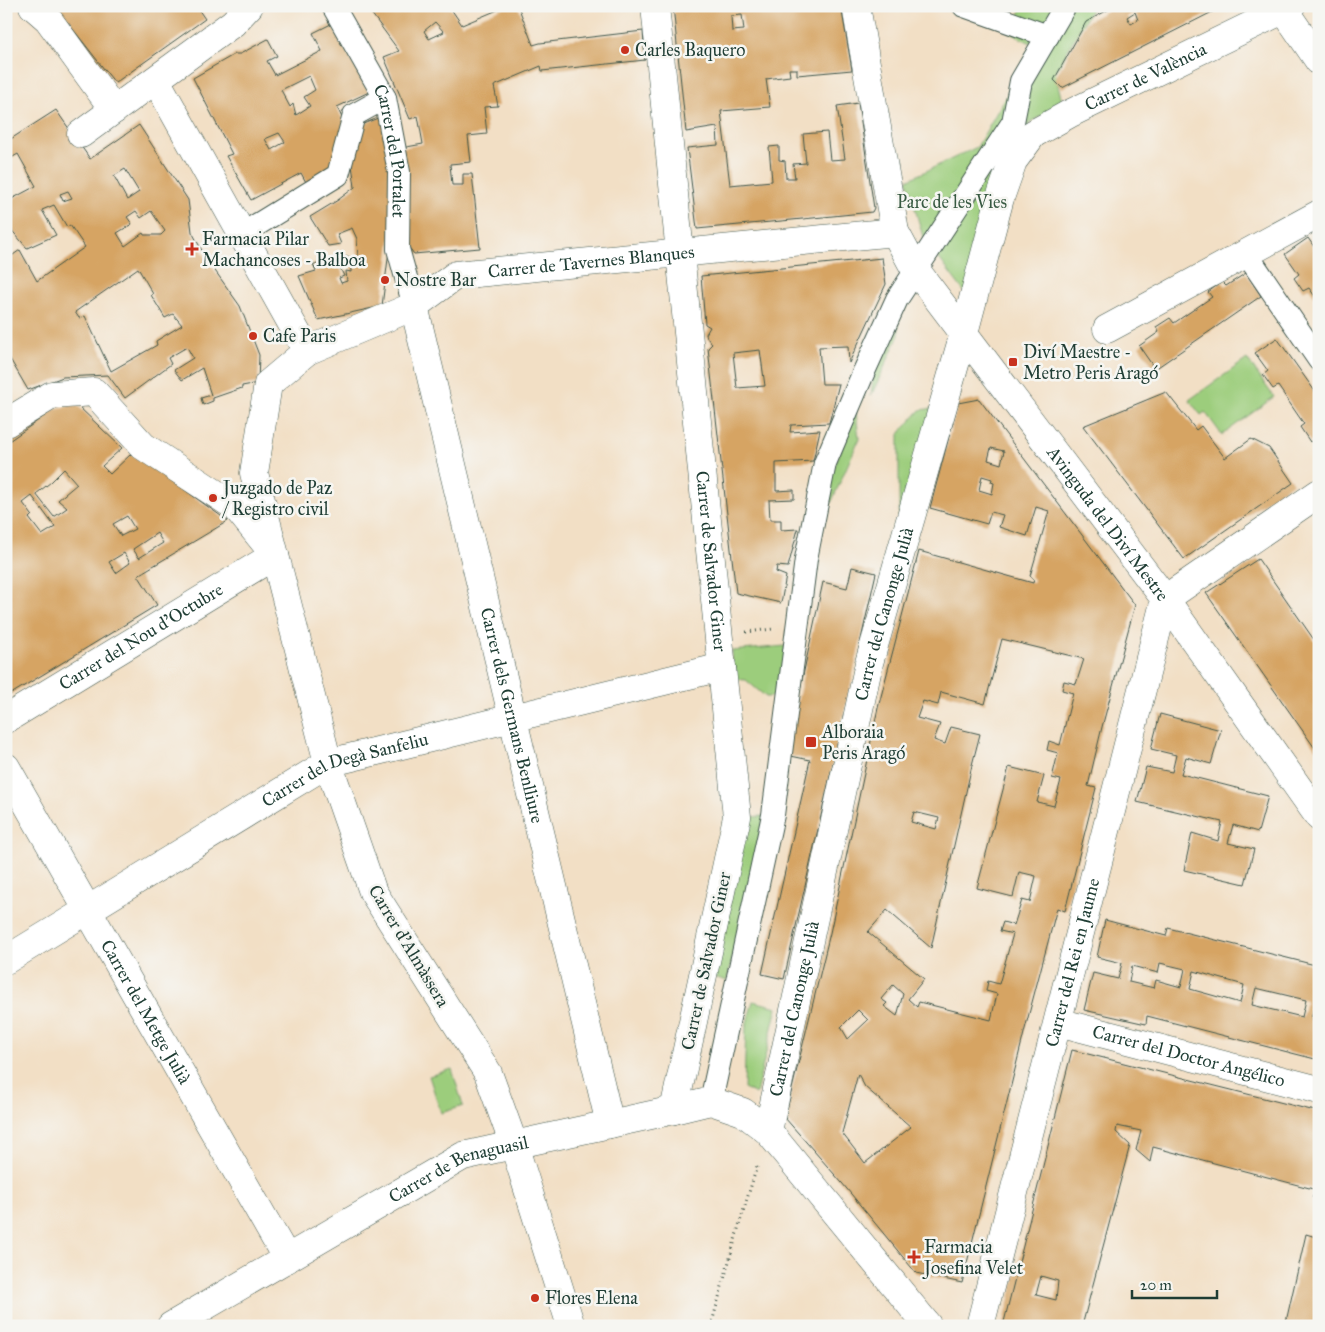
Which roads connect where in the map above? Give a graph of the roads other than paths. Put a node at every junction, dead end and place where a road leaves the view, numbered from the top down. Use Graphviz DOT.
graph roads {
  1 [pos="33,6"];
  2 [pos="333,6"];
  3 [pos="655,6"];
  4 [pos="856,6"];
  5 [pos="964,6"];
  6 [pos="1065,6"];
  7 [pos="1287,8"];
  8 [pos="234,12"];
  9 [pos="1048,36"];
  10 [pos="1319,61"];
  11 [pos="156,80"];
  12 [pos="385,98"];
  13 [pos="114,110"];
  14 [pos="81,134"];
  15 [pos="1013,161"];
  16 [pos="1316,222"];
  17 [pos="896,232"];
  18 [pos="242,234"];
  19 [pos="680,253"];
  20 [pos="1246,253"];
  21 [pos="915,269"];
  22 [pos="414,306"];
  23 [pos="1107,329"];
  24 [pos="964,333"];
  25 [pos="307,350"];
  26 [pos="1319,360"];
  27 [pos="6,423"];
  28 [pos="254,473"];
  29 [pos="1319,493"];
  30 [pos="275,556"];
  31 [pos="1165,600"];
  32 [pos="722,668"];
  33 [pos="6,719"];
  34 [pos="513,719"];
  35 [pos="328,763"];
  36 [pos="6,767"];
  37 [pos="1319,817"];
  38 [pos="88,910"];
  39 [pos="6,960"];
  40 [pos="1058,1022"];
  41 [pos="1319,1090"];
  42 [pos="711,1101"];
  43 [pos="674,1110"];
  44 [pos="610,1124"];
  45 [pos="768,1131"];
  46 [pos="514,1145"];
  47 [pos="287,1258"];
  48 [pos="171,1326"];
  49 [pos="572,1326"];
  50 [pos="928,1326"];
  51 [pos="980,1326"];
  1 -- 13 [label="street"];
  2 -- 12 [label="street, Carrer del Portalet"];
  3 -- 19 [label="street, Carrer de Salvador Giner"];
  4 -- 17 [label="street, Avinguda del Diví Mestre"];
  5 -- 9 [label="street"];
  6 -- 9 [label="street"];
  7 -- 10 [label="street"];
  7 -- 15 [label="street, Carrer de València"];
  8 -- 11 [label="street"];
  9 -- 21 [label="street"];
  11 -- 13 [label="street"];
  11 -- 18 [label="street"];
  12 -- 18 [label="street"];
  12 -- 22 [label="street, Carrer del Portalet"];
  13 -- 14 [label="street"];
  15 -- 24 [label="street, Carrer del Canonge Julià"];
  16 -- 20 [label="street"];
  17 -- 19 [label="street, Carrer de Tavernes Blanques"];
  17 -- 21 [label="street, Avinguda del Diví Mestre"];
  18 -- 25 [label="street"];
  19 -- 22 [label="street, Carrer de Tavernes Blanques"];
  19 -- 32 [label="street, Carrer de Salvador Giner"];
  20 -- 23 [label="street"];
  20 -- 26 [label="street"];
  21 -- 24 [label="street, Avinguda del Diví Mestre"];
  21 -- 42 [label="street"];
  22 -- 25 [label="street, Carrer de Tavernes Blanques"];
  22 -- 34 [label="street, Carrer dels Germans Benlliure"];
  24 -- 31 [label="street, Avinguda del Diví Mestre"];
  24 -- 45 [label="street, Carrer del Canonge Julià"];
  25 -- 28 [label="street, Carrer de Tavernes Blanques"];
  27 -- 30 [label="street"];
  28 -- 30 [label="street, Carrer d'Almàssera"];
  29 -- 31 [label="street"];
  30 -- 33 [label="street, Carrer del Nou d'Octubre"];
  30 -- 35 [label="street, Carrer d'Almàssera"];
  31 -- 37 [label="street, Avinguda del Diví Mestre"];
  31 -- 40 [label="street, Carrer del Rei en Jaume"];
  32 -- 34 [label="street, Carrer del Degà Sanfeliu"];
  32 -- 43 [label="street, Carrer de Salvador Giner"];
  34 -- 35 [label="street, Carrer del Degà Sanfeliu"];
  34 -- 44 [label="street, Carrer dels Germans Benlliure"];
  35 -- 38 [label="street, Carrer del Degà Sanfeliu"];
  35 -- 46 [label="street, Carrer d'Almàssera"];
  36 -- 38 [label="street, Carrer del Metge Julià"];
  38 -- 39 [label="street, Carrer del Degà Sanfeliu"];
  38 -- 47 [label="street, Carrer del Metge Julià"];
  40 -- 41 [label="street, Carrer del Doctor Angélico"];
  40 -- 51 [label="street, Carrer del Rei en Jaume"];
  42 -- 43 [label="street, Carrer de Benaguasil"];
  42 -- 45 [label="street"];
  43 -- 44 [label="street, Carrer de Benaguasil"];
  44 -- 46 [label="street, Carrer de Benaguasil"];
  45 -- 50 [label="street"];
  46 -- 47 [label="street, Carrer de Benaguasil"];
  46 -- 49 [label="street, Carrer d'Almàssera"];
  47 -- 48 [label="street, Carrer de Benaguasil"];
}
